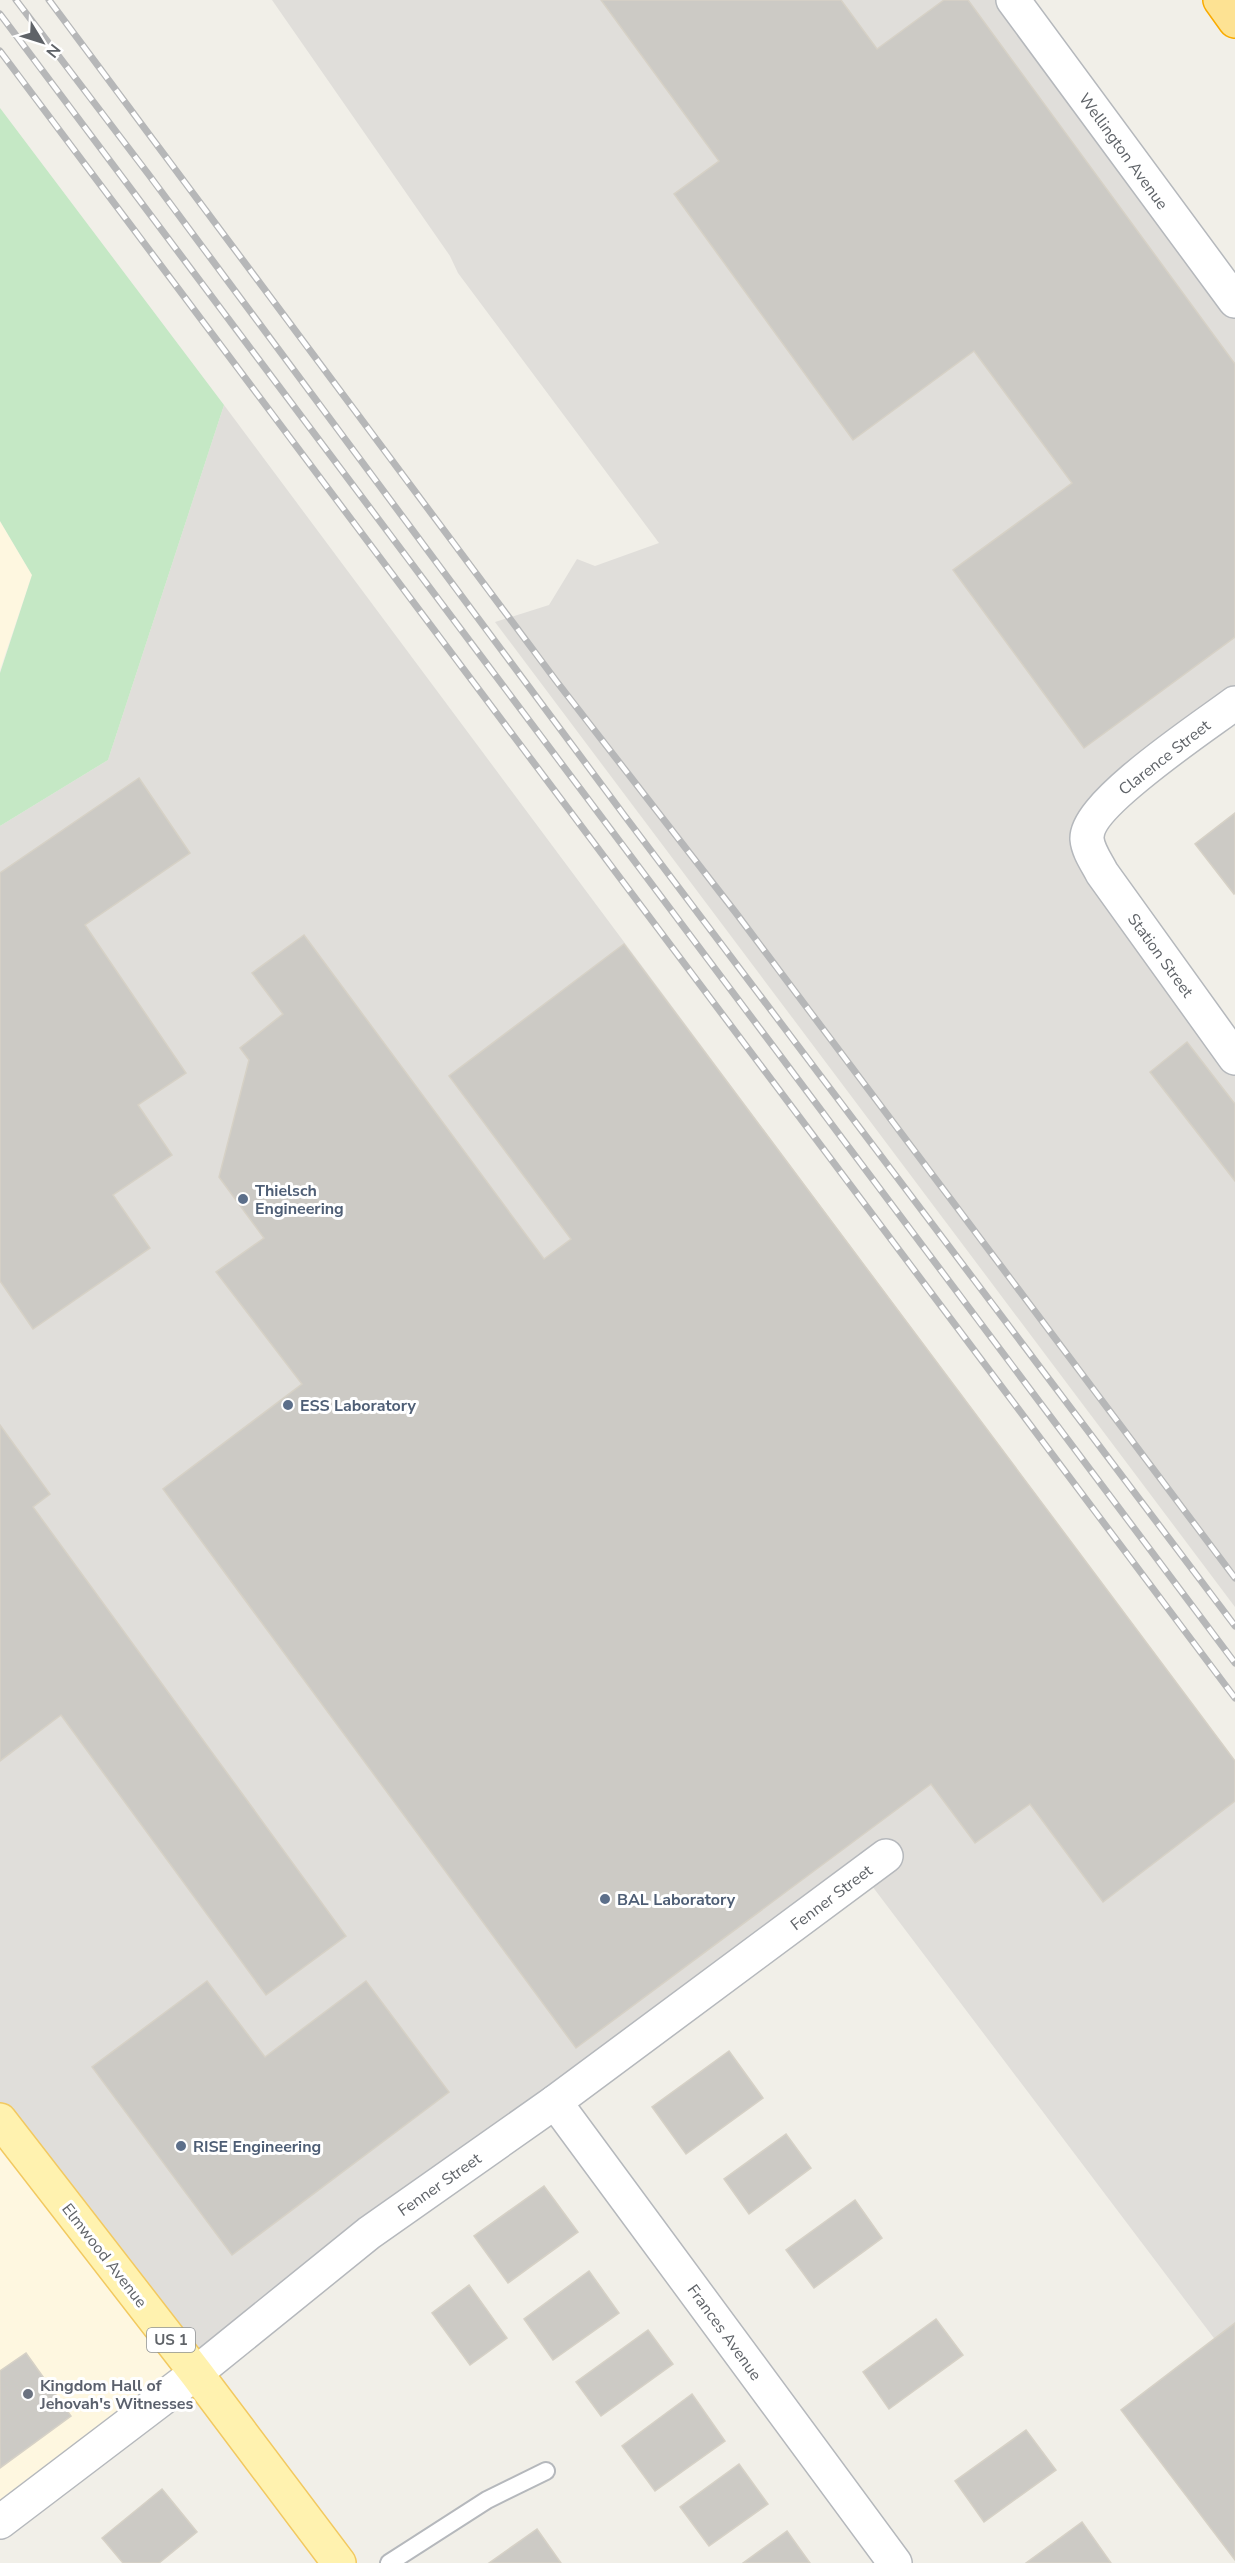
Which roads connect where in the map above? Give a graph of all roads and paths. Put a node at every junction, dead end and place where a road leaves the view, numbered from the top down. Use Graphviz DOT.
graph roads {
  1 [pos="1013,0"];
  2 [pos="1220,0"];
  3 [pos="1235,21"];
  4 [pos="1235,301"];
  5 [pos="1235,703"];
  6 [pos="1090,849"];
  7 [pos="1235,1058"];
  8 [pos="886,1856"];
  9 [pos="555,2102"];
  10 [pos="0,2120"];
  11 [pos="196,2373"];
  12 [pos="546,2471"];
  13 [pos="0,2522"];
  14 [pos="339,2563"];
  15 [pos="389,2563"];
  16 [pos="895,2563"];
  1 -- 4 [label="street, Wellington Avenue"];
  2 -- 3 [label="highway"];
  5 -- 6 [label="street, Clarence Street"];
  6 -- 7 [label="street, Station Street"];
  8 -- 9 [label="street, Fenner Street"];
  9 -- 11 [label="street, Fenner Street"];
  9 -- 16 [label="street, Frances Avenue"];
  10 -- 11 [label="main road, Elmwood Avenue / US 1"];
  11 -- 13 [label="street, Fenner Street"];
  11 -- 14 [label="main road, Elmwood Avenue / US 1"];
  12 -- 15 [label="lane"];
}
